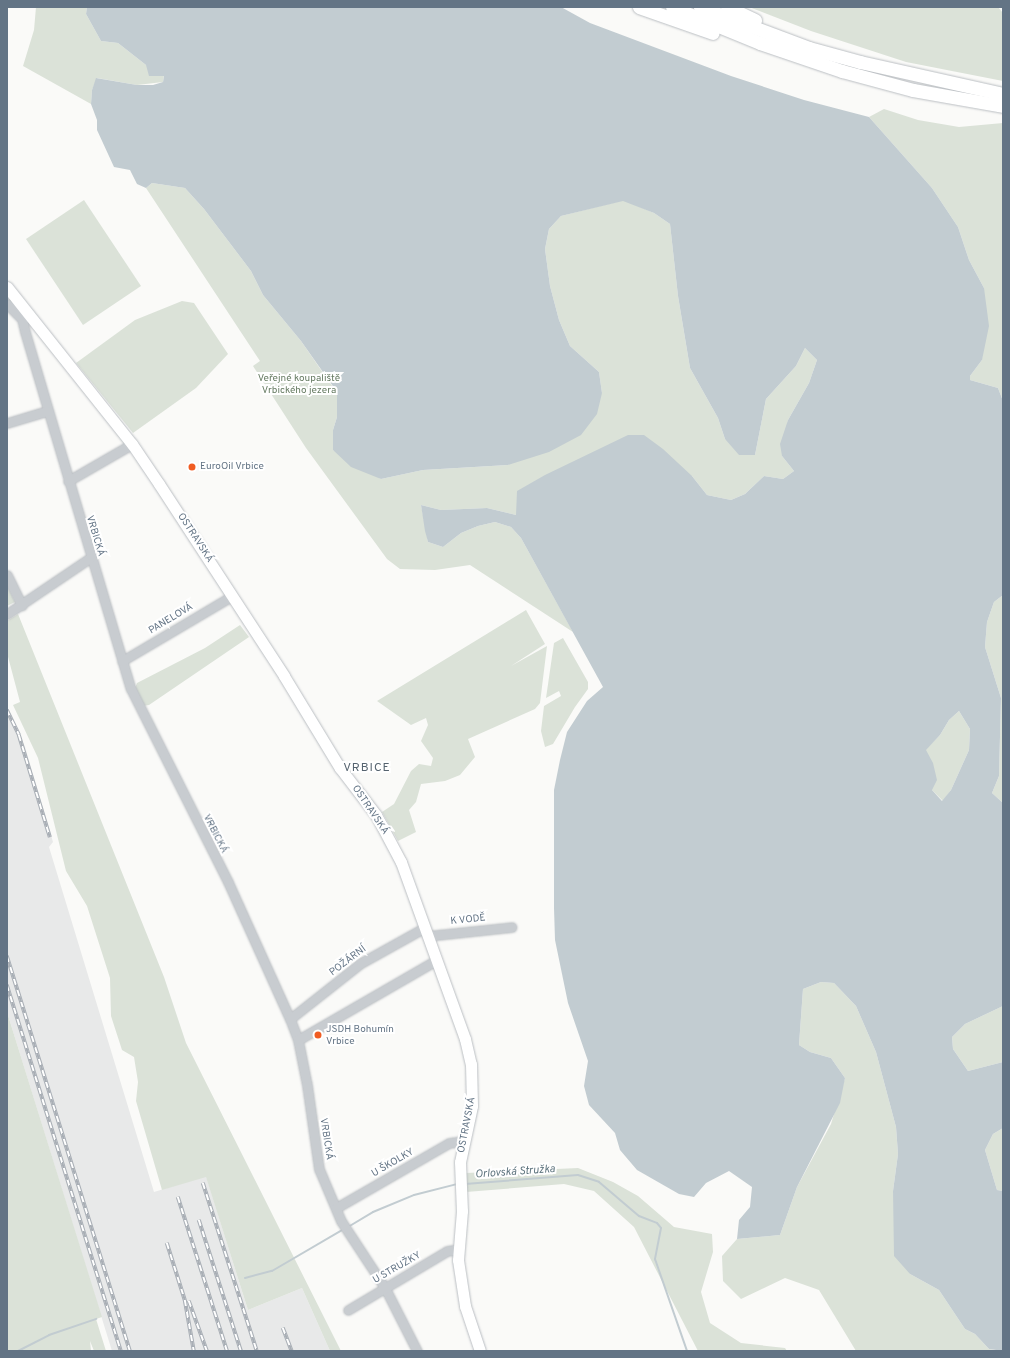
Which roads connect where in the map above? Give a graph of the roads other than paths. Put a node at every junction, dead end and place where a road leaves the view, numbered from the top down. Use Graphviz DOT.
graph roads {
  1 [pos="639,7"];
  2 [pos="672,7"];
  3 [pos="700,7"];
  4 [pos="727,7"];
  5 [pos="760,43"];
  6 [pos="902,73"];
  7 [pos="1003,94"];
  8 [pos="1003,106"];
  9 [pos="7,287"];
  10 [pos="7,304"];
  11 [pos="25,317"];
  12 [pos="47,411"];
  13 [pos="7,423"];
  14 [pos="132,444"];
  15 [pos="68,481"];
  16 [pos="90,558"];
  17 [pos="7,575"];
  18 [pos="232,596"];
  19 [pos="22,606"];
  20 [pos="7,614"];
  21 [pos="122,661"];
  22 [pos="512,927"];
  23 [pos="425,932"];
  24 [pos="435,961"];
  25 [pos="290,1019"];
  26 [pos="298,1040"];
  27 [pos="463,1141"];
  28 [pos="336,1208"];
  29 [pos="458,1249"];
  30 [pos="385,1288"];
  31 [pos="348,1310"];
  32 [pos="417,1351"];
  33 [pos="480,1351"];
  1 -- 5 [label="highway"];
  2 -- 5 [label="highway"];
  3 -- 6 [label="highway"];
  4 -- 6 [label="highway"];
  5 -- 8 [label="highway"];
  6 -- 7 [label="highway"];
  9 -- 11 [label="main road, OSTRAVSKÁ"];
  10 -- 11 [label="street"];
  11 -- 12 [label="street, VRBICKÁ"];
  11 -- 14 [label="main road, OSTRAVSKÁ"];
  12 -- 13 [label="street"];
  12 -- 15 [label="street, VRBICKÁ"];
  14 -- 15 [label="street"];
  14 -- 18 [label="main road, OSTRAVSKÁ"];
  15 -- 16 [label="street, VRBICKÁ"];
  16 -- 19 [label="street"];
  16 -- 21 [label="street, VRBICKÁ"];
  17 -- 19 [label="street"];
  18 -- 21 [label="street, PANELOVÁ"];
  18 -- 23 [label="main road, OSTRAVSKÁ"];
  19 -- 20 [label="street"];
  21 -- 25 [label="street, VRBICKÁ"];
  22 -- 23 [label="street, K VODĚ"];
  23 -- 24 [label="main road, OSTRAVSKÁ"];
  23 -- 25 [label="street, POŽÁRNÍ"];
  24 -- 26 [label="street"];
  24 -- 27 [label="main road, OSTRAVSKÁ"];
  25 -- 26 [label="street, VRBICKÁ"];
  26 -- 28 [label="street, VRBICKÁ"];
  27 -- 28 [label="street, U ŠKOLKY"];
  27 -- 29 [label="main road, OSTRAVSKÁ"];
  28 -- 30 [label="street, VRBICKÁ"];
  29 -- 30 [label="street, U STRUŽKY"];
  29 -- 33 [label="main road, OSTRAVSKÁ"];
  30 -- 31 [label="street, U STRUŽKY"];
  30 -- 32 [label="street, VRBICKÁ"];
}
